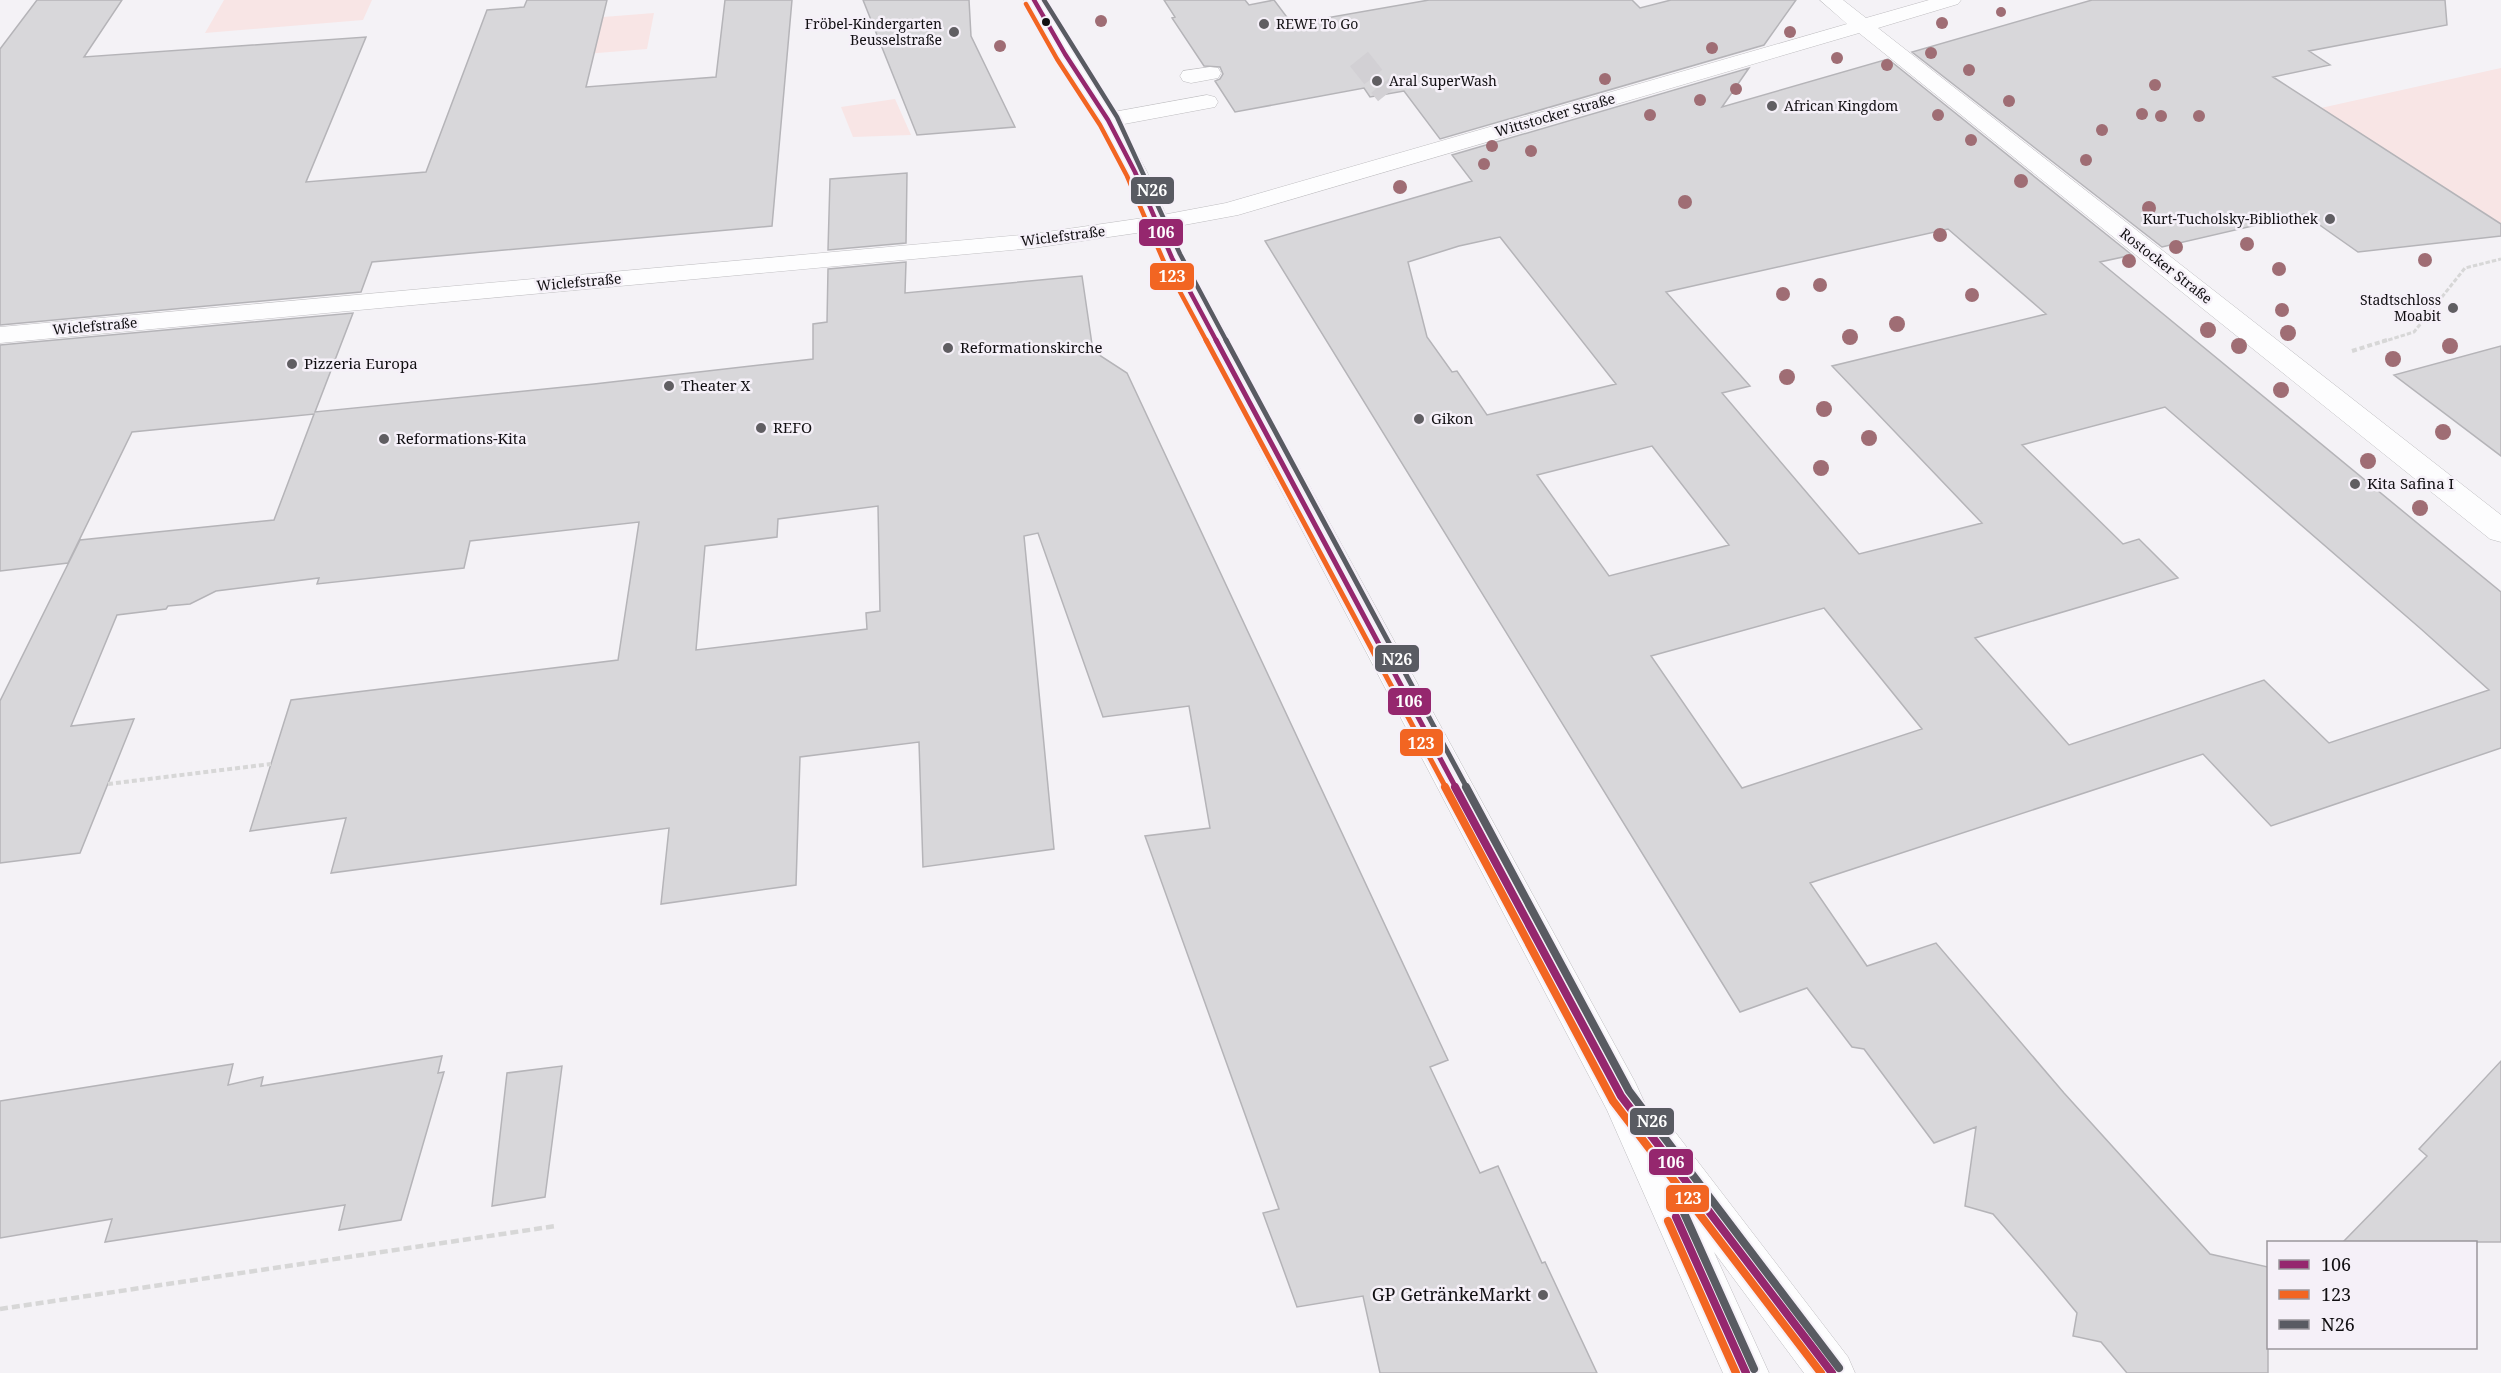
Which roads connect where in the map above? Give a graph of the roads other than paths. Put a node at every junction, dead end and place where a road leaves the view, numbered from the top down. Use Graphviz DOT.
graph roads {
  1 [pos="1034,0"];
  2 [pos="1830,0"];
  3 [pos="1951,0"];
  4 [pos="1863,26"];
  5 [pos="1207,102"];
  6 [pos="1108,120"];
  7 [pos="1157,223"];
  8 [pos="0,335"];
  9 [pos="2501,531"];
  10 [pos="1621,1096"];
  11 [pos="1746,1373"];
  12 [pos="1832,1373"];
  1 -- 6 [label="street"];
  2 -- 4 [label="street, Rostocker Straße"];
  3 -- 4 [label="street, Wittstocker Straße"];
  4 -- 7 [label="street, Wittstocker Straße"];
  4 -- 9 [label="street, Rostocker Straße"];
  5 -- 6 [label="street"];
  6 -- 7 [label="street"];
  7 -- 8 [label="street, Wiclefstraße"];
  7 -- 10 [label="street"];
  10 -- 11 [label="street"];
  10 -- 12 [label="street"];
}
